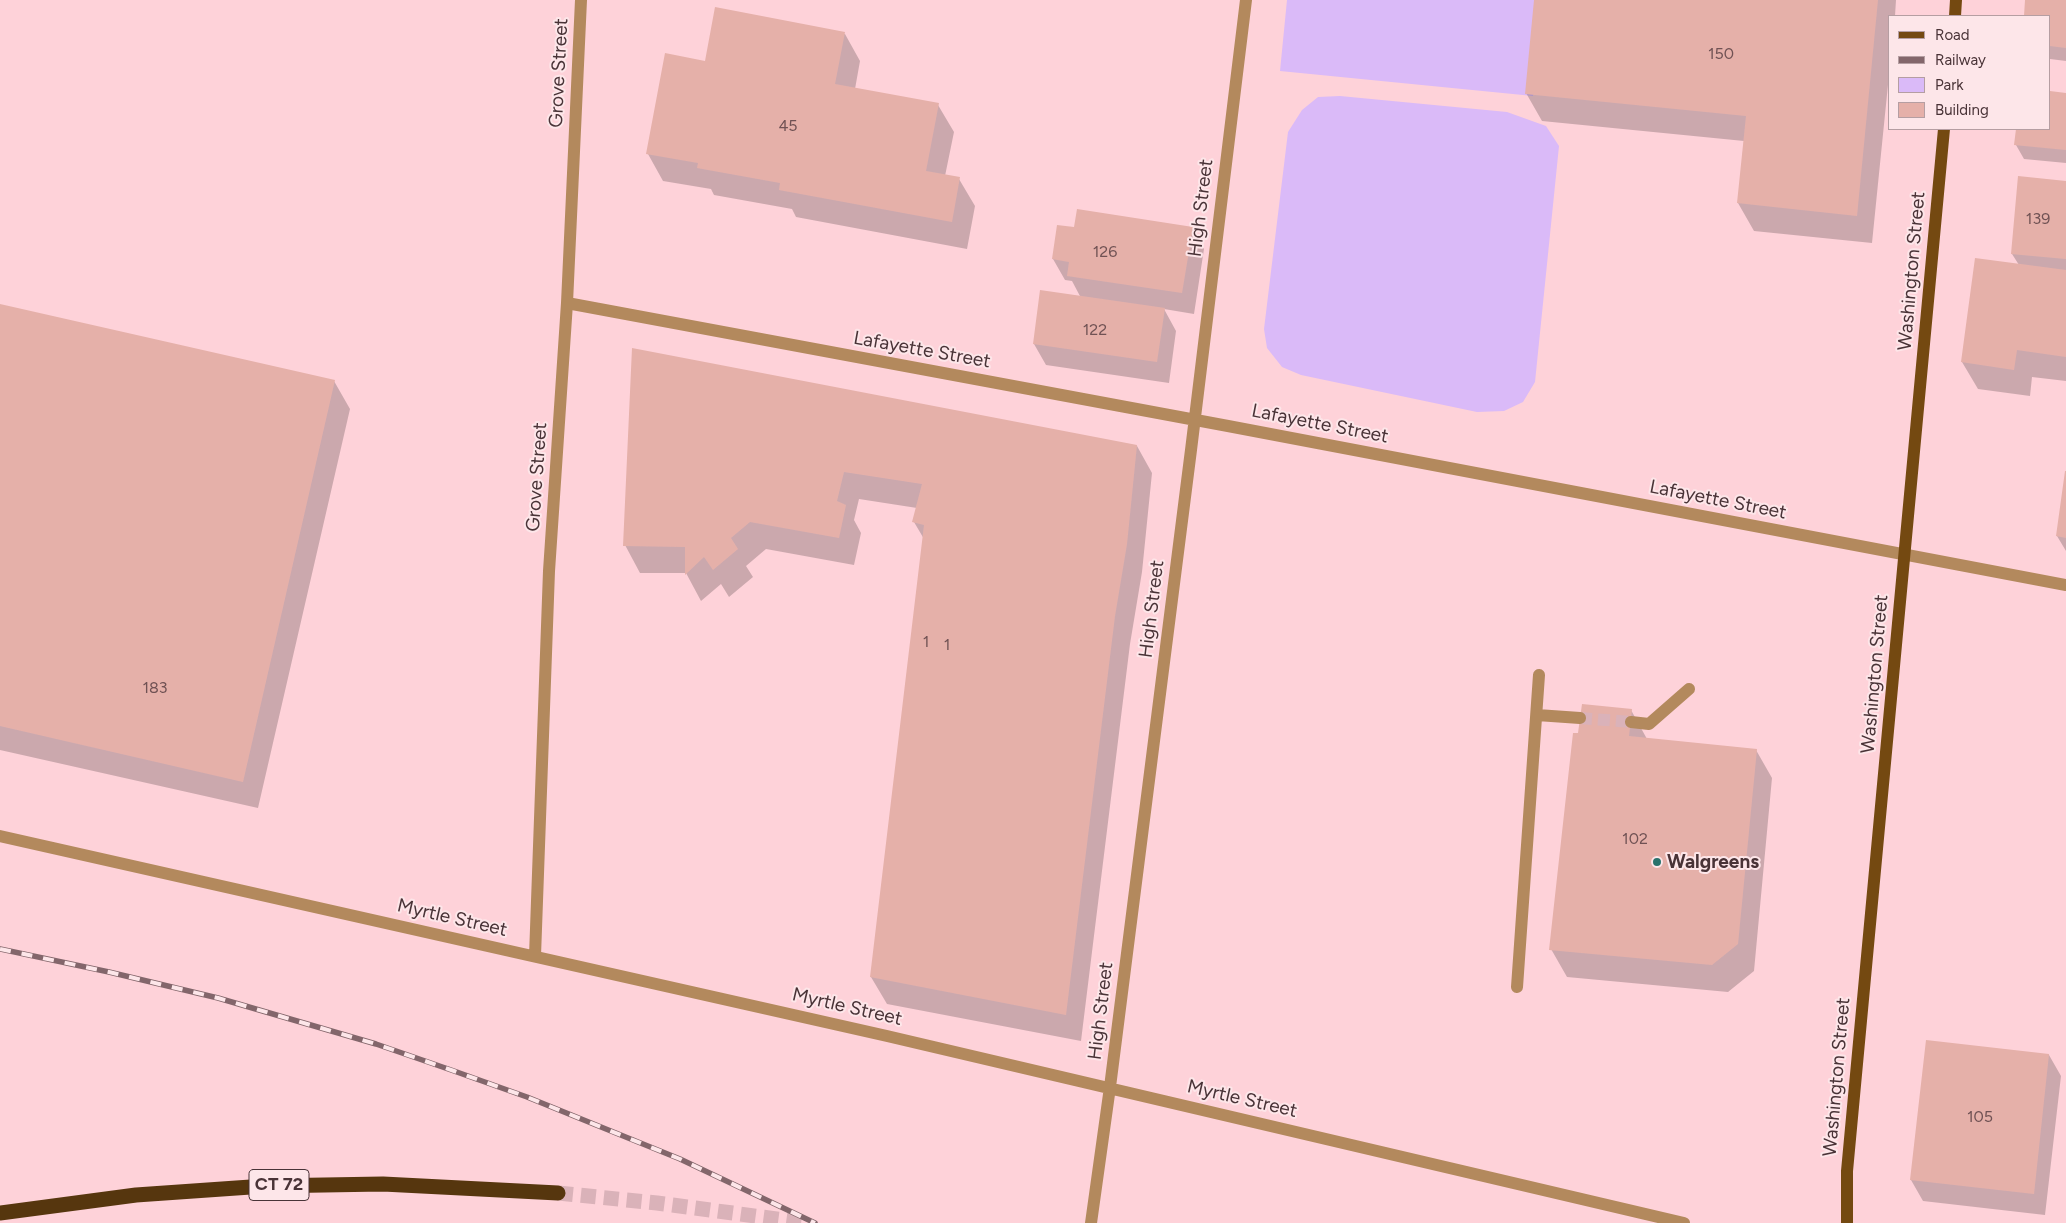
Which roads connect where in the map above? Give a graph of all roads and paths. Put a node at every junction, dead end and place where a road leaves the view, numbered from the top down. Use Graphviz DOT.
graph roads {
  1 [pos="581,0"];
  2 [pos="1246,0"];
  3 [pos="1956,0"];
  4 [pos="1955,15"];
  5 [pos="1944,130"];
  6 [pos="567,303"];
  7 [pos="1194,420"];
  8 [pos="1905,555"];
  9 [pos="2066,585"];
  10 [pos="1539,675"];
  11 [pos="1689,689"];
  12 [pos="1537,715"];
  13 [pos="1580,718"];
  14 [pos="1631,722"];
  15 [pos="0,836"];
  16 [pos="535,956"];
  17 [pos="1517,987"];
  18 [pos="1110,1087"];
  19 [pos="558,1194"];
  20 [pos="0,1213"];
  21 [pos="1090,1223"];
  22 [pos="1684,1223"];
  23 [pos="1847,1223"];
  1 -- 6 [label="street, Grove Street"];
  2 -- 7 [label="street, High Street"];
  3 -- 4 [label="main road"];
  5 -- 8 [label="main road, Washington Street"];
  6 -- 7 [label="street, Lafayette Street"];
  6 -- 16 [label="street, Grove Street"];
  7 -- 8 [label="street, Lafayette Street"];
  7 -- 18 [label="street, High Street"];
  8 -- 9 [label="street, Lafayette Street"];
  8 -- 23 [label="main road, Washington Street"];
  10 -- 12 [label="street"];
  11 -- 14 [label="street"];
  12 -- 13 [label="street"];
  12 -- 17 [label="street"];
  15 -- 16 [label="street, Myrtle Street"];
  16 -- 18 [label="street, Myrtle Street"];
  18 -- 21 [label="street, High Street"];
  18 -- 22 [label="street, Myrtle Street"];
  19 -- 20 [label="highway, CT 72"];
}
